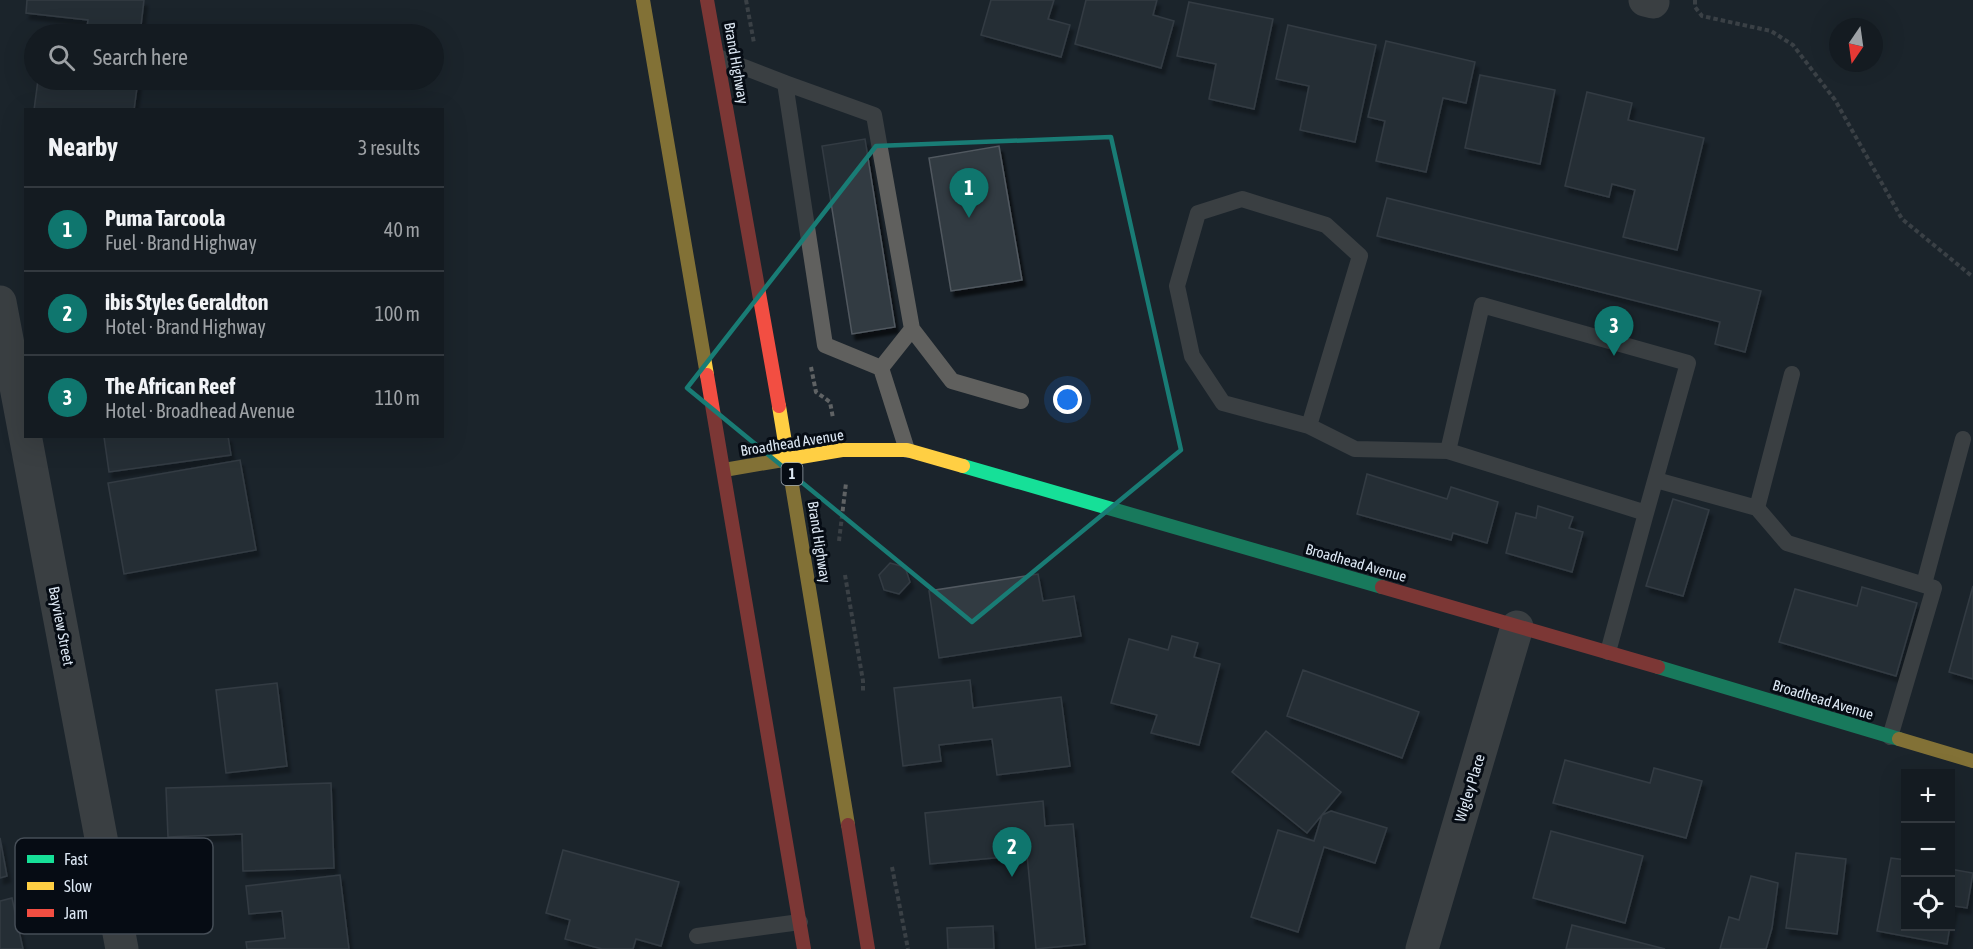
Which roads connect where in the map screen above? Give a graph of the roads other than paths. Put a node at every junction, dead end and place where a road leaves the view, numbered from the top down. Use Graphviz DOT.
graph roads {
  1 [pos="643,0"];
  2 [pos="707,0"];
  3 [pos="718,57"];
  4 [pos="785,83"];
  5 [pos="0,302"];
  6 [pos="912,329"];
  7 [pos="882,368"];
  8 [pos="1792,374"];
  9 [pos="1021,401"];
  10 [pos="1309,426"];
  11 [pos="24,429"];
  12 [pos="26,438"];
  13 [pos="1963,440"];
  14 [pos="908,450"];
  15 [pos="1448,452"];
  16 [pos="789,459"];
  17 [pos="724,470"];
  18 [pos="1656,480"];
  19 [pos="1757,508"];
  20 [pos="1646,513"];
  21 [pos="1924,584"];
  22 [pos="1517,627"];
  23 [pos="1608,652"];
  24 [pos="1890,737"];
  25 [pos="1973,761"];
  26 [pos="101,838"];
  27 [pos="800,922"];
  28 [pos="119,934"];
  29 [pos="697,936"];
  30 [pos="122,949"];
  31 [pos="804,949"];
  32 [pos="868,949"];
  33 [pos="1422,949"];
  1 -- 17 [label="main road"];
  2 -- 3 [label="main road, Brand Highway / 1"];
  3 -- 4 [label="lane"];
  3 -- 16 [label="main road, Brand Highway / 1"];
  4 -- 6 [label="lane"];
  4 -- 7 [label="lane"];
  5 -- 11 [label="street, Bayview Street"];
  6 -- 7 [label="lane"];
  6 -- 9 [label="lane"];
  7 -- 14 [label="lane"];
  8 -- 19 [label="lane"];
  10 -- 10 [label="lane"];
  10 -- 15 [label="lane"];
  12 -- 26 [label="street, Bayview Street"];
  13 -- 21 [label="lane"];
  14 -- 16 [label="main road, Broadhead Avenue"];
  14 -- 22 [label="main road, Broadhead Avenue"];
  15 -- 18 [label="lane"];
  15 -- 20 [label="lane"];
  16 -- 17 [label="main road, Broadhead Avenue"];
  16 -- 32 [label="main road, Brand Highway / 1"];
  17 -- 27 [label="main road"];
  18 -- 19 [label="lane"];
  18 -- 20 [label="lane"];
  19 -- 21 [label="lane"];
  20 -- 23 [label="lane"];
  21 -- 24 [label="lane"];
  22 -- 23 [label="main road, Broadhead Avenue"];
  22 -- 33 [label="street, Wigley Place"];
  23 -- 24 [label="main road, Broadhead Avenue"];
  24 -- 25 [label="main road, Broadhead Avenue"];
  27 -- 29 [label="lane"];
  27 -- 31 [label="main road"];
  28 -- 30 [label="street, Bayview Street"];
}
